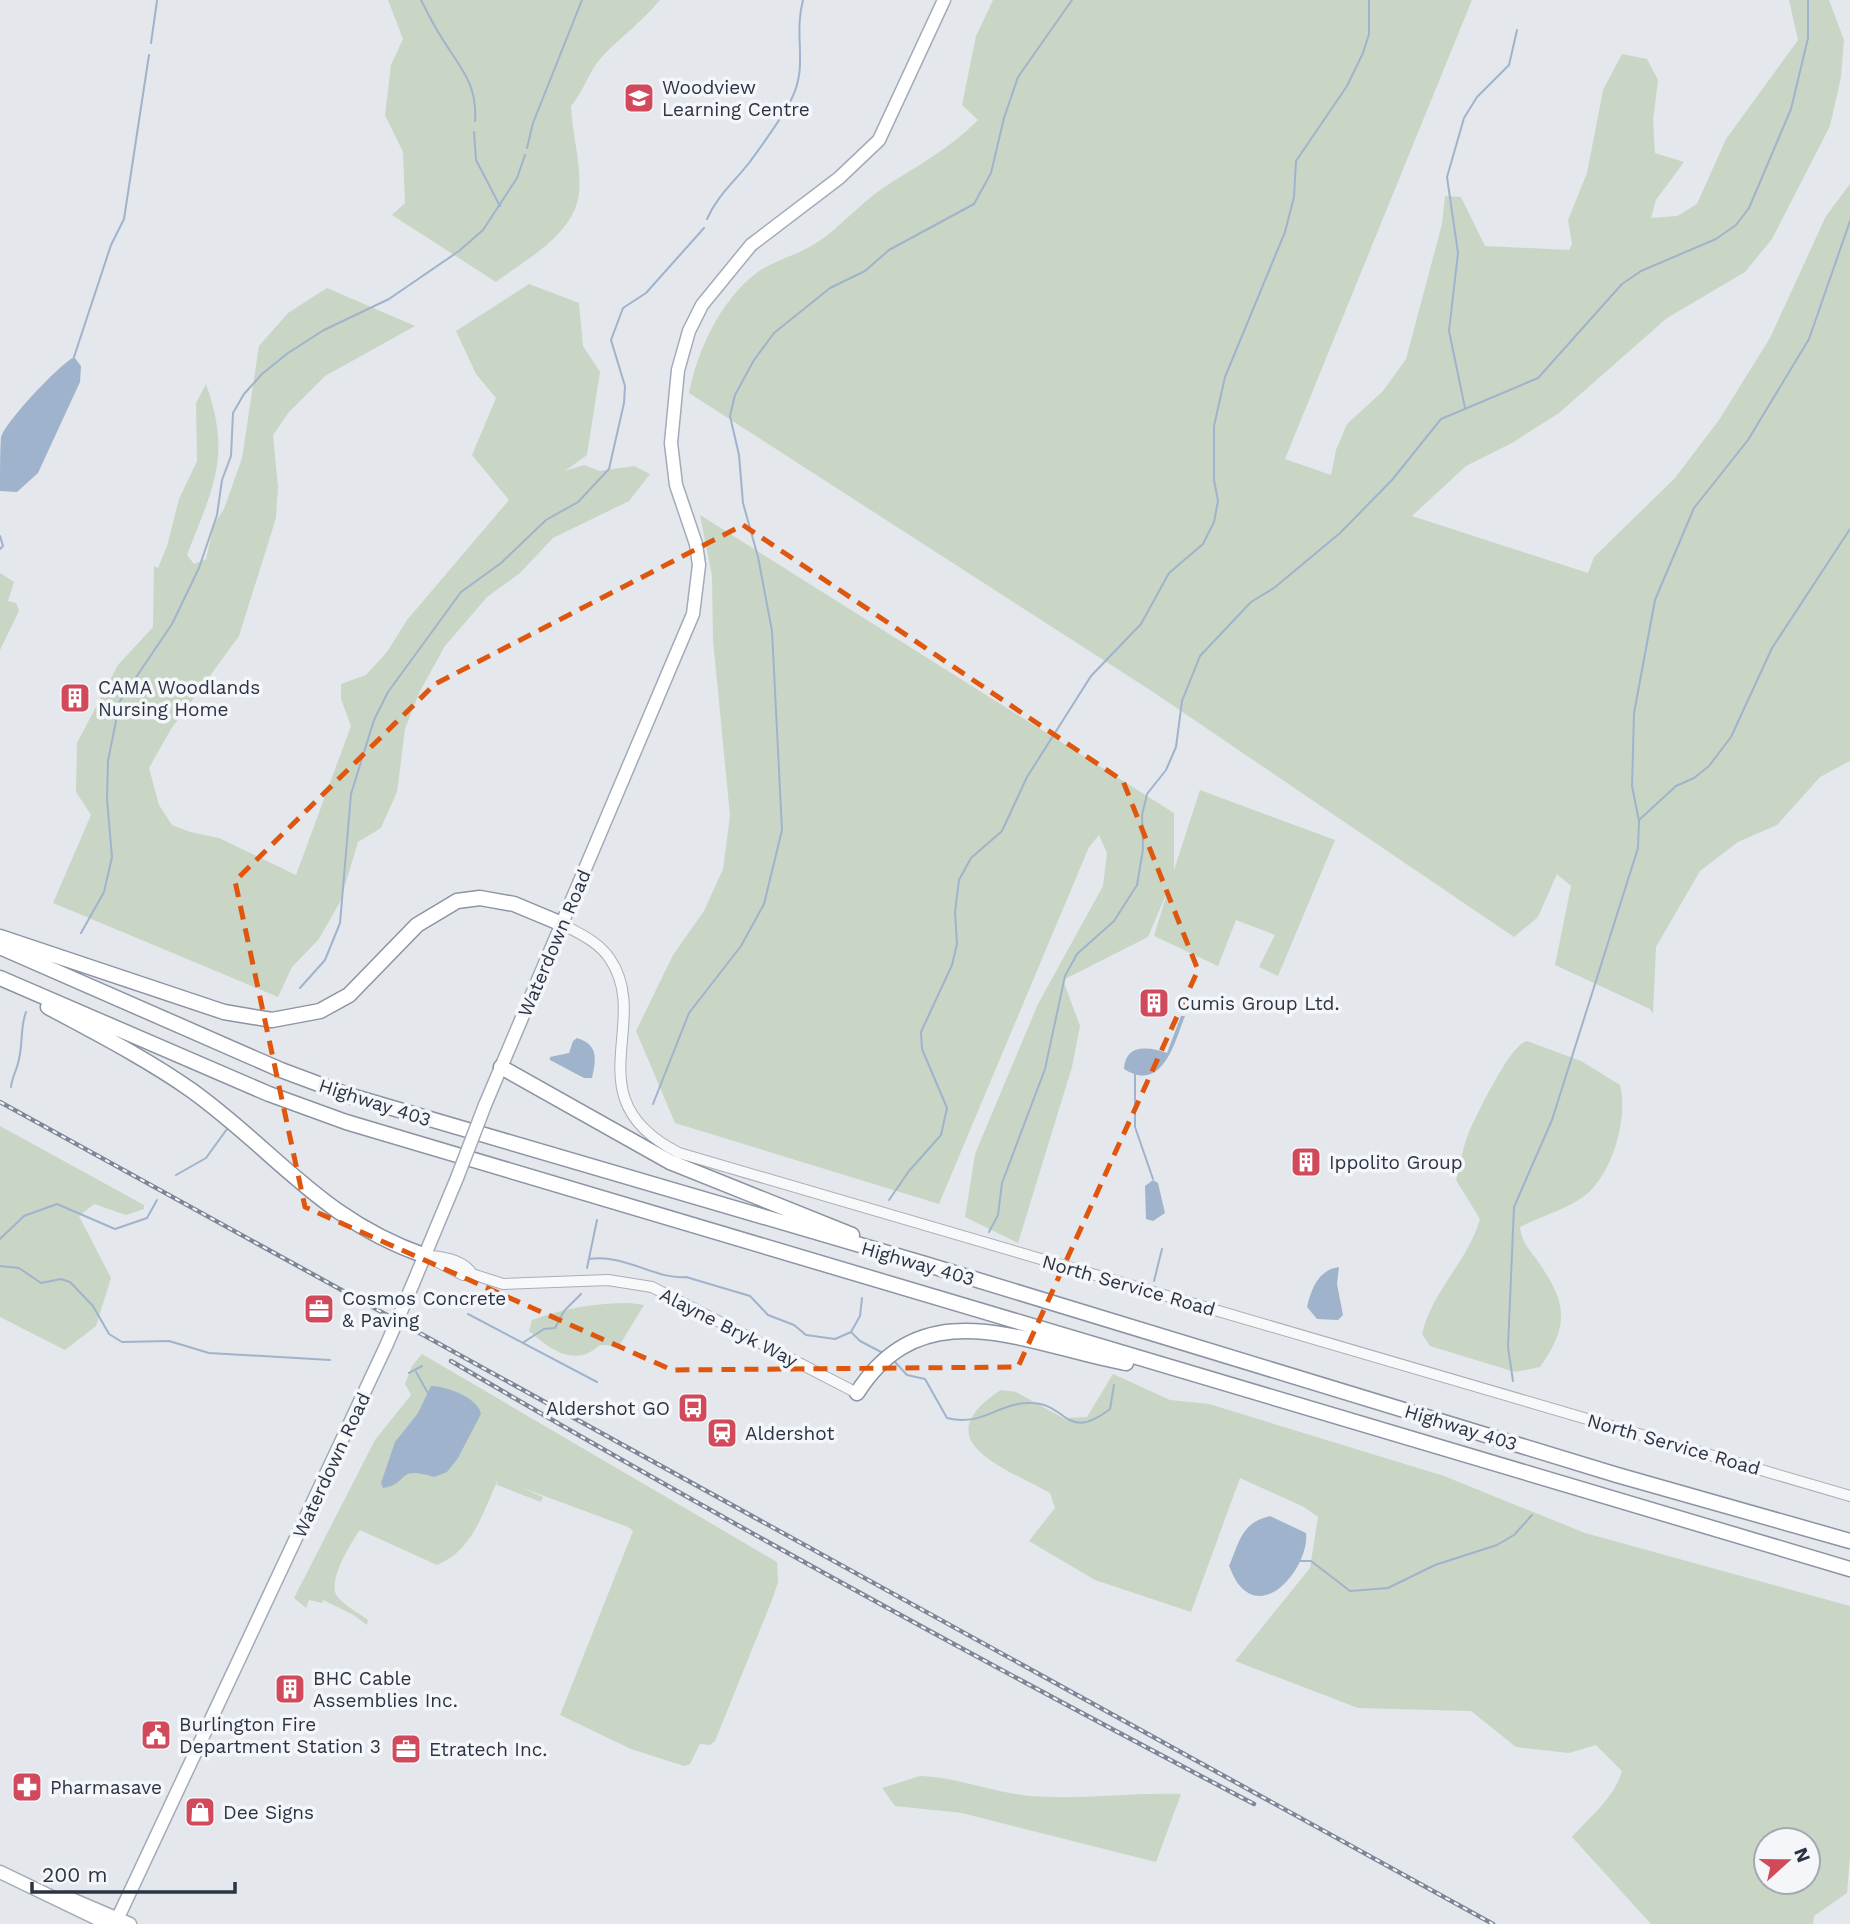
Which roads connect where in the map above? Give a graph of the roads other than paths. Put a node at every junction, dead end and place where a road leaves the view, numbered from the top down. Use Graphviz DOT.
graph roads {
  1 [pos="944,0"];
  2 [pos="562,925"];
  3 [pos="0,937"];
  4 [pos="0,947"];
  5 [pos="0,980"];
  6 [pos="500,1067"];
  7 [pos="426,1256"];
  8 [pos="925,1264"];
  9 [pos="1190,1375"];
  10 [pos="857,1393"];
  11 [pos="1850,1496"];
  12 [pos="1850,1541"];
  13 [pos="1850,1569"];
  14 [pos="0,1872"];
  15 [pos="118,1923"];
  1 -- 2 [label="main road, Waterdown Road"];
  2 -- 3 [label="highway"];
  2 -- 6 [label="main road, Waterdown Road"];
  2 -- 11 [label="street, North Service Road"];
  4 -- 8 [label="highway, Highway 403"];
  5 -- 7 [label="highway"];
  5 -- 9 [label="highway, Highway 403"];
  6 -- 7 [label="main road, Waterdown Road, bridge"];
  6 -- 8 [label="highway"];
  7 -- 10 [label="street, Alayne Bryk Way"];
  7 -- 15 [label="main road, Waterdown Road, bridge"];
  8 -- 12 [label="highway, Highway 403"];
  9 -- 10 [label="highway"];
  9 -- 13 [label="highway, Highway 403"];
  14 -- 15 [label="main road"];
}
